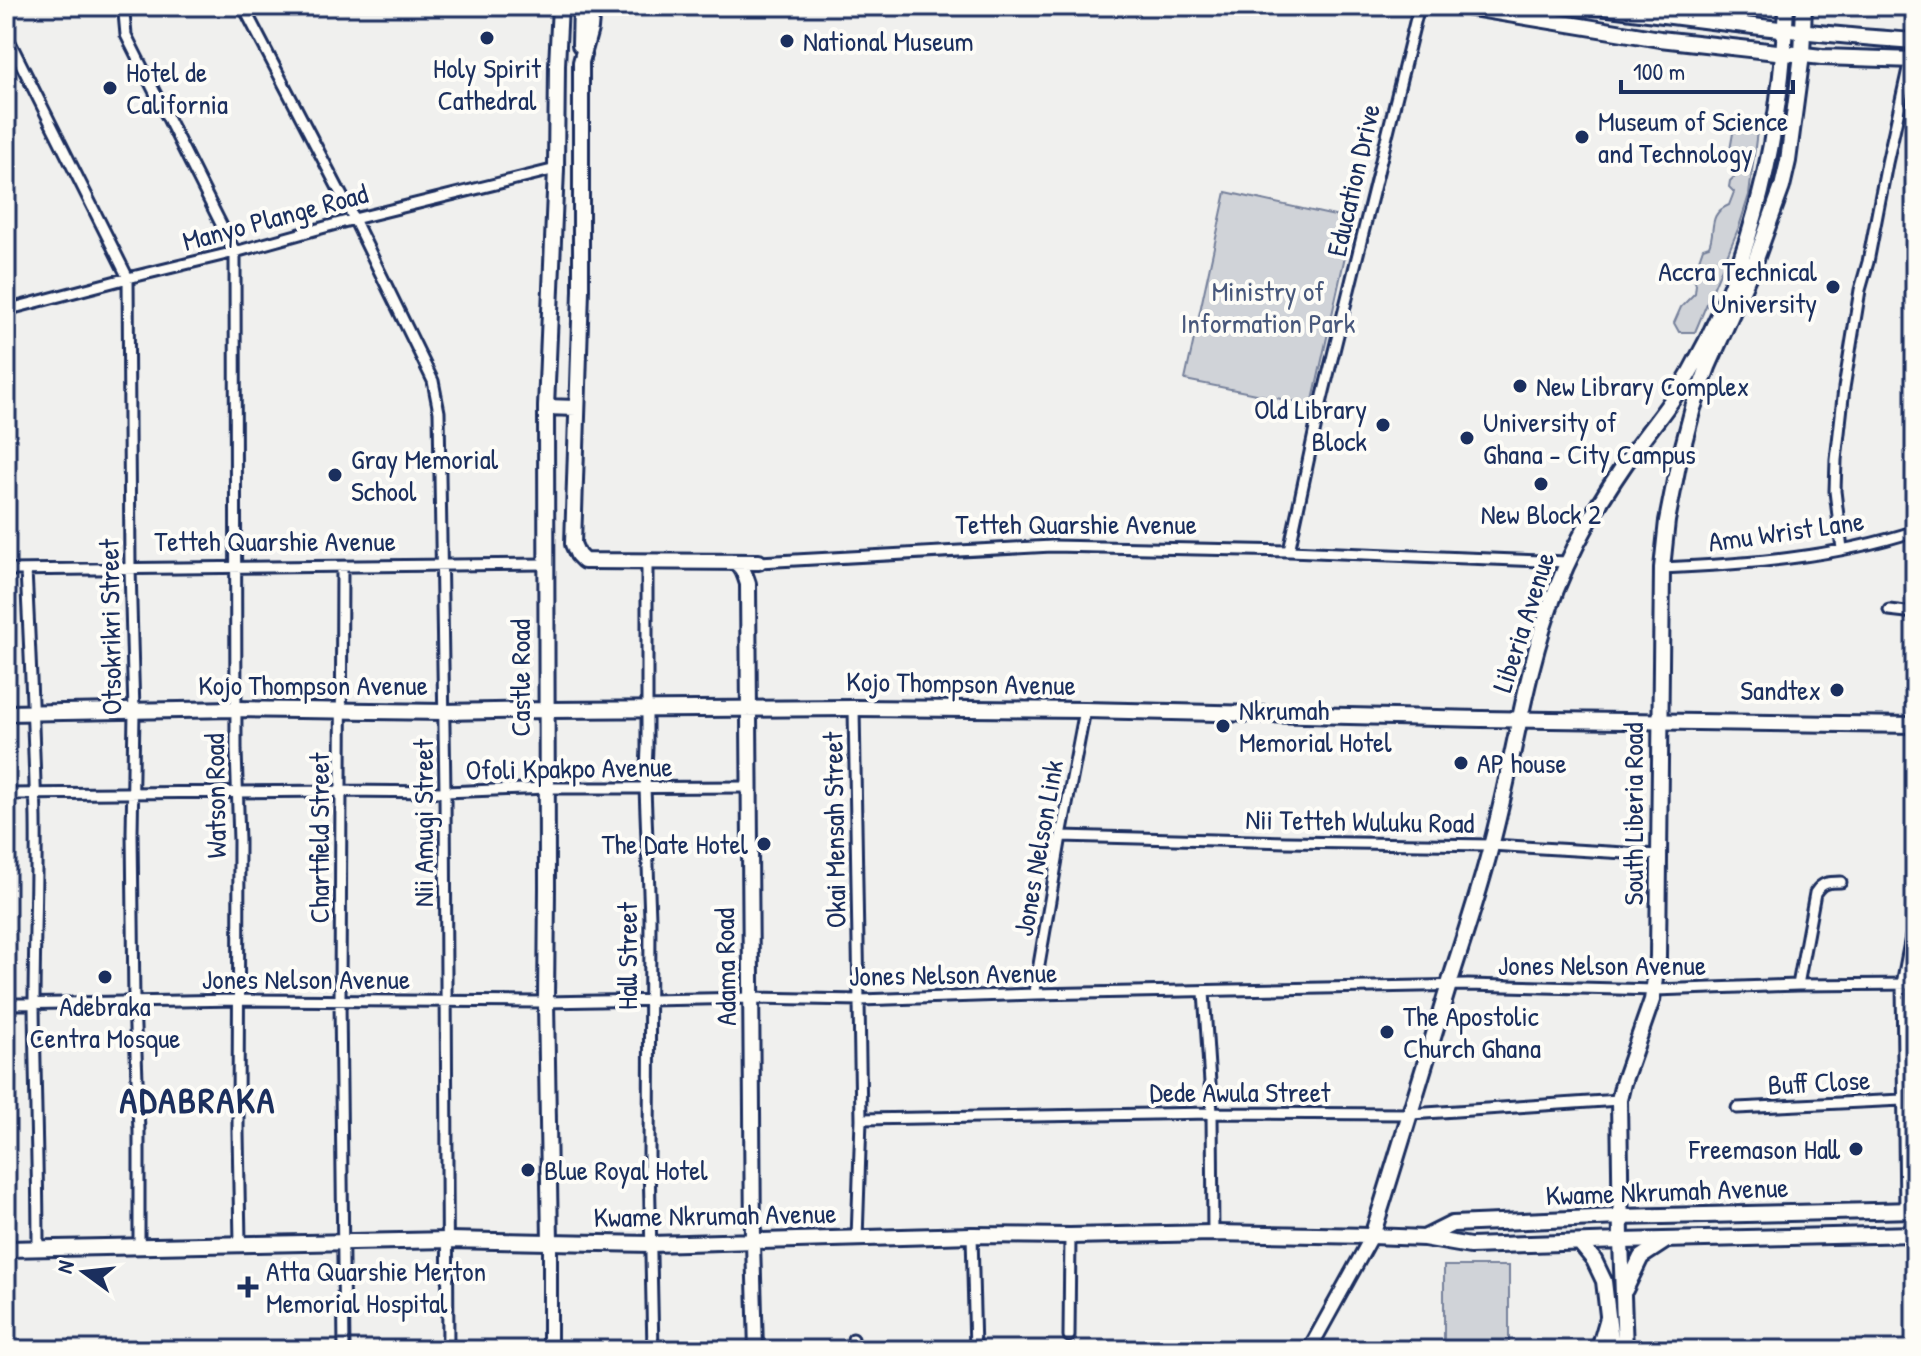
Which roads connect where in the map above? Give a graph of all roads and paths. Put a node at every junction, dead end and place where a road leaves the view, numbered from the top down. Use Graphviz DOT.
graph roads {
  1 [pos="128,6"];
  2 [pos="243,6"];
  3 [pos="560,6"];
  4 [pos="581,6"];
  5 [pos="592,6"];
  6 [pos="1419,6"];
  7 [pos="1459,6"];
  8 [pos="1594,6"];
  9 [pos="1786,6"];
  10 [pos="1804,6"];
  11 [pos="1786,30"];
  12 [pos="1804,32"];
  13 [pos="6,34"];
  14 [pos="1915,41"];
  15 [pos="1784,53"];
  16 [pos="1802,55"];
  17 [pos="1912,60"];
  18 [pos="581,62"];
  19 [pos="556,169"];
  20 [pos="354,219"];
  21 [pos="235,252"];
  22 [pos="128,278"];
  23 [pos="6,310"];
  24 [pos="1675,396"];
  25 [pos="546,407"];
  26 [pos="576,408"];
  27 [pos="1693,408"];
  28 [pos="1915,531"];
  29 [pos="1842,549"];
  30 [pos="1289,551"];
  31 [pos="647,561"];
  32 [pos="735,562"];
  33 [pos="759,562"];
  34 [pos="1568,562"];
  35 [pos="545,564"];
  36 [pos="441,565"];
  37 [pos="235,567"];
  38 [pos="342,567"];
  39 [pos="130,568"];
  40 [pos="1662,568"];
  41 [pos="6,570"];
  42 [pos="26,570"];
  43 [pos="748,584"];
  44 [pos="1889,610"];
  45 [pos="1915,613"];
  46 [pos="748,708"];
  47 [pos="854,708"];
  48 [pos="236,709"];
  49 [pos="647,709"];
  50 [pos="546,710"];
  51 [pos="1085,710"];
  52 [pos="134,712"];
  53 [pos="342,712"];
  54 [pos="444,712"];
  55 [pos="6,713"];
  56 [pos="34,713"];
  57 [pos="1519,720"];
  58 [pos="1659,721"];
  59 [pos="1915,725"];
  60 [pos="749,787"];
  61 [pos="547,788"];
  62 [pos="645,788"];
  63 [pos="238,791"];
  64 [pos="341,791"];
  65 [pos="445,792"];
  66 [pos="35,793"];
  67 [pos="134,793"];
  68 [pos="6,794"];
  69 [pos="1061,836"];
  70 [pos="1491,845"];
  71 [pos="1659,855"];
  72 [pos="1841,882"];
  73 [pos="1915,916"];
  74 [pos="1902,984"];
  75 [pos="1915,984"];
  76 [pos="1798,985"];
  77 [pos="1449,987"];
  78 [pos="1655,990"];
  79 [pos="1204,992"];
  80 [pos="1034,994"];
  81 [pos="752,998"];
  82 [pos="239,1000"];
  83 [pos="650,1000"];
  84 [pos="860,1000"];
  85 [pos="340,1001"];
  86 [pos="445,1001"];
  87 [pos="134,1002"];
  88 [pos="546,1002"];
  89 [pos="6,1004"];
  90 [pos="34,1005"];
  91 [pos="1619,1100"];
  92 [pos="1902,1100"];
  93 [pos="1737,1108"];
  94 [pos="1212,1113"];
  95 [pos="1411,1114"];
  96 [pos="861,1119"];
  97 [pos="1910,1210"];
  98 [pos="1620,1217"];
  99 [pos="1213,1233"];
  100 [pos="1915,1234"];
  101 [pos="972,1235"];
  102 [pos="1070,1236"];
  103 [pos="1372,1236"];
  104 [pos="1424,1238"];
  105 [pos="857,1239"];
  106 [pos="448,1240"];
  107 [pos="1667,1240"];
  108 [pos="550,1241"];
  109 [pos="1621,1241"];
  110 [pos="344,1242"];
  111 [pos="753,1242"];
  112 [pos="240,1243"];
  113 [pos="1580,1243"];
  114 [pos="651,1244"];
  115 [pos="139,1247"];
  116 [pos="6,1249"];
  117 [pos="38,1249"];
  118 [pos="1623,1294"];
  119 [pos="1608,1310"];
  120 [pos="1069,1336"];
  121 [pos="853,1339"];
  122 [pos="344,1350"];
  123 [pos="448,1350"];
  124 [pos="550,1350"];
  125 [pos="653,1350"];
  126 [pos="756,1350"];
  127 [pos="854,1350"];
  128 [pos="975,1350"];
  129 [pos="1309,1350"];
  130 [pos="1596,1350"];
  131 [pos="1612,1350"];
  132 [pos="1625,1350"];
  1 -- 21 [label="street"];
  2 -- 20 [label="street, Nii Amugi Street"];
  3 -- 19 [label="main road, Castle Road"];
  4 -- 18 [label="main road"];
  5 -- 18 [label="main road"];
  6 -- 30 [label="street, Education Drive"];
  7 -- 15 [label="main road"];
  8 -- 11 [label="main road"];
  9 -- 11 [label="main road, Liberia Avenue"];
  10 -- 12 [label="main road"];
  11 -- 12 [label="main road"];
  11 -- 15 [label="main road, Liberia Avenue"];
  12 -- 14 [label="main road"];
  12 -- 16 [label="main road"];
  13 -- 22 [label="street, Otsokrikri Street"];
  15 -- 16 [label="main road"];
  15 -- 24 [label="main road, Liberia Avenue"];
  16 -- 17 [label="main road"];
  16 -- 27 [label="main road"];
  17 -- 29 [label="street"];
  18 -- 26 [label="main road"];
  19 -- 20 [label="street, Manyo Plange Road"];
  19 -- 25 [label="main road, Castle Road"];
  20 -- 21 [label="street, Manyo Plange Road"];
  20 -- 36 [label="street, Nii Amugi Street"];
  21 -- 22 [label="street, Manyo Plange Road"];
  21 -- 37 [label="street, Watson Road"];
  22 -- 23 [label="street, Manyo Plange Road"];
  22 -- 39 [label="street, Otsokrikri Street"];
  24 -- 27 [label="main road"];
  24 -- 34 [label="main road, Liberia Avenue"];
  25 -- 26 [label="main road"];
  25 -- 35 [label="main road, Castle Road"];
  26 -- 31 [label="main road, Tetteh Quarshie Avenue"];
  27 -- 40 [label="main road, South Liberia Road"];
  28 -- 29 [label="street, Amu Wrist Lane"];
  29 -- 40 [label="street, Amu Wrist Lane"];
  30 -- 33 [label="street, Tetteh Quarshie Avenue"];
  30 -- 34 [label="street, Tetteh Quarshie Avenue"];
  31 -- 32 [label="main road, Tetteh Quarshie Avenue"];
  31 -- 49 [label="street, Hall Street"];
  32 -- 33 [label="main road, Tetteh Quarshie Avenue"];
  32 -- 43 [label="main road"];
  33 -- 43 [label="main road, Adama Road"];
  34 -- 57 [label="main road, Liberia Avenue"];
  35 -- 36 [label="street, Tetteh Quarshie Avenue"];
  35 -- 50 [label="main road, Castle Road"];
  36 -- 38 [label="street, Tetteh Quarshie Avenue"];
  36 -- 54 [label="street, Nii Amugi Street"];
  37 -- 38 [label="street, Tetteh Quarshie Avenue"];
  37 -- 39 [label="street, Tetteh Quarshie Avenue"];
  37 -- 48 [label="street, Watson Road"];
  38 -- 53 [label="street, Chartfield Street"];
  39 -- 42 [label="street, Tetteh Quarshie Avenue"];
  39 -- 52 [label="street, Otsokrikri Street"];
  40 -- 58 [label="main road, South Liberia Road"];
  41 -- 42 [label="street, Tetteh Quarshie Avenue"];
  42 -- 56 [label="street"];
  43 -- 46 [label="main road, Adama Road"];
  44 -- 45 [label="street"];
  46 -- 47 [label="main road, Kojo Thompson Avenue"];
  46 -- 49 [label="main road, Kojo Thompson Avenue"];
  46 -- 60 [label="main road, Adama Road"];
  47 -- 51 [label="main road, Kojo Thompson Avenue"];
  47 -- 84 [label="street, Okai Mensah Street"];
  48 -- 52 [label="main road, Kojo Thompson Avenue"];
  48 -- 53 [label="main road, Kojo Thompson Avenue"];
  48 -- 63 [label="street, Watson Road"];
  49 -- 50 [label="main road, Kojo Thompson Avenue"];
  49 -- 62 [label="street, Hall Street"];
  50 -- 54 [label="main road, Kojo Thompson Avenue"];
  50 -- 61 [label="main road, Castle Road"];
  51 -- 57 [label="main road, Kojo Thompson Avenue"];
  51 -- 69 [label="street, Jones Nelson Link"];
  52 -- 56 [label="main road, Kojo Thompson Avenue"];
  52 -- 67 [label="street, Otsokrikri Street"];
  53 -- 54 [label="main road, Kojo Thompson Avenue"];
  53 -- 64 [label="street, Chartfield Street"];
  54 -- 65 [label="street, Nii Amugi Street"];
  55 -- 56 [label="main road, Kojo Thompson Avenue"];
  56 -- 66 [label="street"];
  57 -- 58 [label="main road, Kojo Thompson Avenue"];
  57 -- 70 [label="main road, Liberia Avenue"];
  58 -- 59 [label="main road, Kojo Thompson Avenue"];
  58 -- 71 [label="main road, South Liberia Road"];
  60 -- 62 [label="street, Ofoli Kpakpo Avenue"];
  60 -- 81 [label="main road, Adama Road"];
  61 -- 62 [label="street, Ofoli Kpakpo Avenue"];
  61 -- 65 [label="street, Ofoli Kpakpo Avenue"];
  61 -- 88 [label="main road, Castle Road"];
  62 -- 83 [label="street, Hall Street"];
  63 -- 64 [label="street, Ofoli Kpakpo Avenue"];
  63 -- 67 [label="street, Ofoli Kpakpo Avenue"];
  63 -- 82 [label="street, Watson Road"];
  64 -- 65 [label="street, Ofoli Kpakpo Avenue"];
  64 -- 85 [label="street, Chartfield Street"];
  65 -- 86 [label="street, Nii Amugi Street"];
  66 -- 67 [label="street, Ofoli Kpakpo Avenue"];
  66 -- 68 [label="street, Ofoli Kpakpo Avenue"];
  66 -- 90 [label="street"];
  67 -- 87 [label="street, Otsokrikri Street"];
  69 -- 70 [label="street, Nii Tetteh Wuluku Road"];
  69 -- 80 [label="street, Jones Nelson Link"];
  70 -- 71 [label="street, Nii Tetteh Wuluku Road"];
  70 -- 77 [label="main road, Liberia Avenue"];
  71 -- 78 [label="main road, South Liberia Road"];
  72 -- 76 [label="street"];
  73 -- 74 [label="street"];
  74 -- 75 [label="street, Jones Nelson Avenue"];
  74 -- 76 [label="street, Jones Nelson Avenue"];
  74 -- 92 [label="street"];
  76 -- 78 [label="street, Jones Nelson Avenue"];
  77 -- 78 [label="street, Jones Nelson Avenue"];
  77 -- 79 [label="street, Jones Nelson Avenue"];
  77 -- 95 [label="main road, Liberia Avenue"];
  78 -- 91 [label="main road, South Liberia Road"];
  79 -- 80 [label="street, Jones Nelson Avenue"];
  79 -- 94 [label="street"];
  80 -- 84 [label="street, Jones Nelson Avenue"];
  81 -- 83 [label="street, Jones Nelson Avenue"];
  81 -- 84 [label="street, Jones Nelson Avenue"];
  81 -- 111 [label="main road, Adama Road"];
  82 -- 85 [label="street, Jones Nelson Avenue"];
  82 -- 87 [label="street, Jones Nelson Avenue"];
  82 -- 112 [label="street, Watson Road"];
  83 -- 88 [label="street, Jones Nelson Avenue"];
  83 -- 114 [label="street, Hall Street"];
  84 -- 96 [label="street, Okai Mensah Street"];
  85 -- 86 [label="street, Jones Nelson Avenue"];
  85 -- 110 [label="street, Chartfield Street"];
  86 -- 88 [label="street, Jones Nelson Avenue"];
  86 -- 106 [label="street, Nii Amugi Street"];
  87 -- 90 [label="street, Jones Nelson Avenue"];
  87 -- 115 [label="street, Otsokrikri Street"];
  88 -- 108 [label="main road, Castle Road"];
  89 -- 90 [label="street, Jones Nelson Avenue"];
  90 -- 117 [label="street"];
  91 -- 95 [label="street, Dede Awula Street"];
  91 -- 98 [label="main road, South Liberia Road"];
  92 -- 93 [label="street, Buff Close"];
  92 -- 97 [label="street"];
  94 -- 95 [label="street, Dede Awula Street"];
  94 -- 96 [label="street, Dede Awula Street"];
  94 -- 99 [label="street"];
  95 -- 103 [label="main road, Liberia Avenue"];
  96 -- 105 [label="street, Okai Mensah Street"];
  97 -- 98 [label="main road, Kwame Nkrumah Avenue"];
  98 -- 104 [label="main road, Kwame Nkrumah Avenue"];
  98 -- 109 [label="main road, South Liberia Road"];
  99 -- 102 [label="main road, Kwame Nkrumah Avenue"];
  99 -- 103 [label="main road, Kwame Nkrumah Avenue"];
  100 -- 107 [label="main road, Kwame Nkrumah Avenue"];
  101 -- 102 [label="main road, Kwame Nkrumah Avenue"];
  101 -- 105 [label="main road, Kwame Nkrumah Avenue"];
  101 -- 128 [label="street"];
  102 -- 120 [label="street"];
  103 -- 104 [label="main road, Kwame Nkrumah Avenue"];
  103 -- 129 [label="street"];
  104 -- 113 [label="main road, Kwame Nkrumah Avenue"];
  105 -- 111 [label="main road, Kwame Nkrumah Avenue"];
  106 -- 108 [label="main road, Kwame Nkrumah Avenue"];
  106 -- 110 [label="main road, Kwame Nkrumah Avenue"];
  106 -- 123 [label="street, Nii Amugi Street"];
  107 -- 109 [label="main road, Kwame Nkrumah Avenue"];
  107 -- 118 [label="main road"];
  108 -- 114 [label="main road, Kwame Nkrumah Avenue"];
  108 -- 124 [label="street, Castle Road"];
  109 -- 113 [label="main road, Kwame Nkrumah Avenue"];
  109 -- 118 [label="main road, South Liberia Road"];
  110 -- 112 [label="main road, Kwame Nkrumah Avenue"];
  110 -- 122 [label="street, Chartfield Street"];
  111 -- 114 [label="main road, Kwame Nkrumah Avenue"];
  111 -- 126 [label="street, Adama Road"];
  112 -- 115 [label="main road, Kwame Nkrumah Avenue"];
  113 -- 119 [label="main road"];
  114 -- 125 [label="street, Hall Street"];
  115 -- 117 [label="main road, Kwame Nkrumah Avenue"];
  116 -- 117 [label="main road, Kwame Nkrumah Avenue"];
  118 -- 132 [label="main road, South Liberia Road"];
  119 -- 130 [label="street"];
  119 -- 131 [label="main road"];
  121 -- 127 [label="street"];
}
